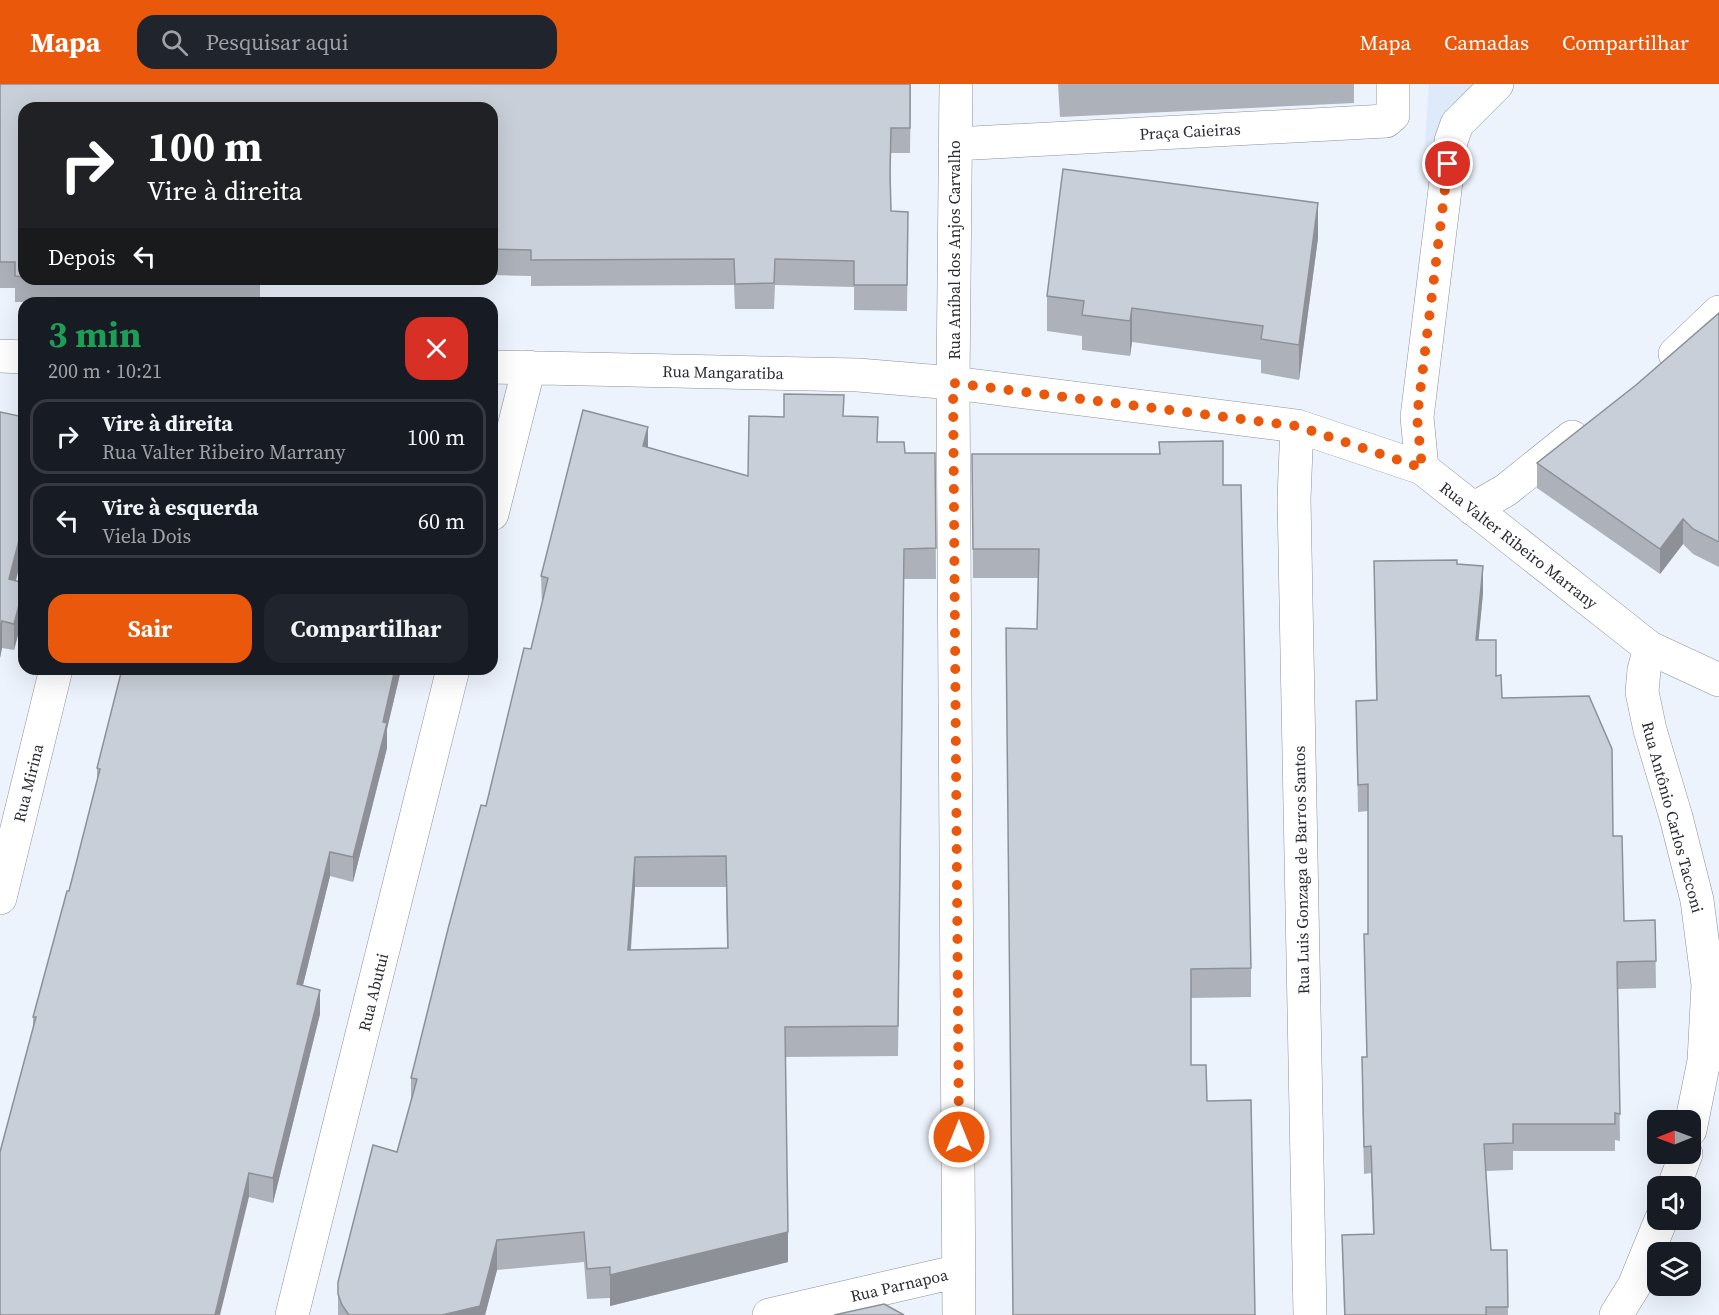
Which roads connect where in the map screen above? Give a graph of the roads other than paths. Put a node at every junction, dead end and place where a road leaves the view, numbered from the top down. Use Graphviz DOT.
graph roads {
  1 [pos="956,84"];
  2 [pos="1393,84"];
  3 [pos="1497,84"];
  4 [pos="955,144"];
  5 [pos="1719,312"];
  6 [pos="0,356"];
  7 [pos="18,357"];
  8 [pos="498,367"];
  9 [pos="529,367"];
  10 [pos="1650,374"];
  11 [pos="953,383"];
  12 [pos="1596,417"];
  13 [pos="1297,426"];
  14 [pos="1422,468"];
  15 [pos="498,490"];
  16 [pos="1473,509"];
  17 [pos="1650,648"];
  18 [pos="55,675"];
  19 [pos="452,675"];
  20 [pos="1719,680"];
  21 [pos="0,898"];
  22 [pos="1694,1110"];
  23 [pos="1657,1230"];
  24 [pos="959,1271"];
  25 [pos="292,1315"];
  26 [pos="769,1315"];
  27 [pos="960,1315"];
  28 [pos="1310,1315"];
  29 [pos="1616,1315"];
  1 -- 4 [label="street, Rua Aníbal dos Anjos Carvalho"];
  2 -- 4 [label="street, Praça Caieiras"];
  3 -- 14 [label="street"];
  4 -- 11 [label="street, Rua Aníbal dos Anjos Carvalho"];
  5 -- 10 [label="street"];
  6 -- 7 [label="street"];
  8 -- 9 [label="street, Rua Mangaratiba"];
  9 -- 11 [label="street, Rua Mangaratiba"];
  9 -- 15 [label="street"];
  11 -- 13 [label="street, Rua Valter Ribeiro Marrany"];
  11 -- 24 [label="street, Rua Aníbal dos Anjos Carvalho"];
  12 -- 16 [label="street"];
  13 -- 14 [label="street, Rua Valter Ribeiro Marrany"];
  13 -- 28 [label="street, Rua Luis Gonzaga de Barros Santos"];
  14 -- 16 [label="street, Rua Valter Ribeiro Marrany"];
  16 -- 17 [label="street, Rua Valter Ribeiro Marrany"];
  17 -- 20 [label="street, Rua Valter Ribeiro Marrany"];
  17 -- 22 [label="street, Rua Antônio Carlos Tacconi"];
  18 -- 21 [label="street, Rua Mirina"];
  19 -- 25 [label="street, Rua Abutui"];
  23 -- 29 [label="street"];
  24 -- 26 [label="street, Rua Parnapoa"];
  24 -- 27 [label="street, Rua Aníbal dos Anjos Carvalho"];
}
